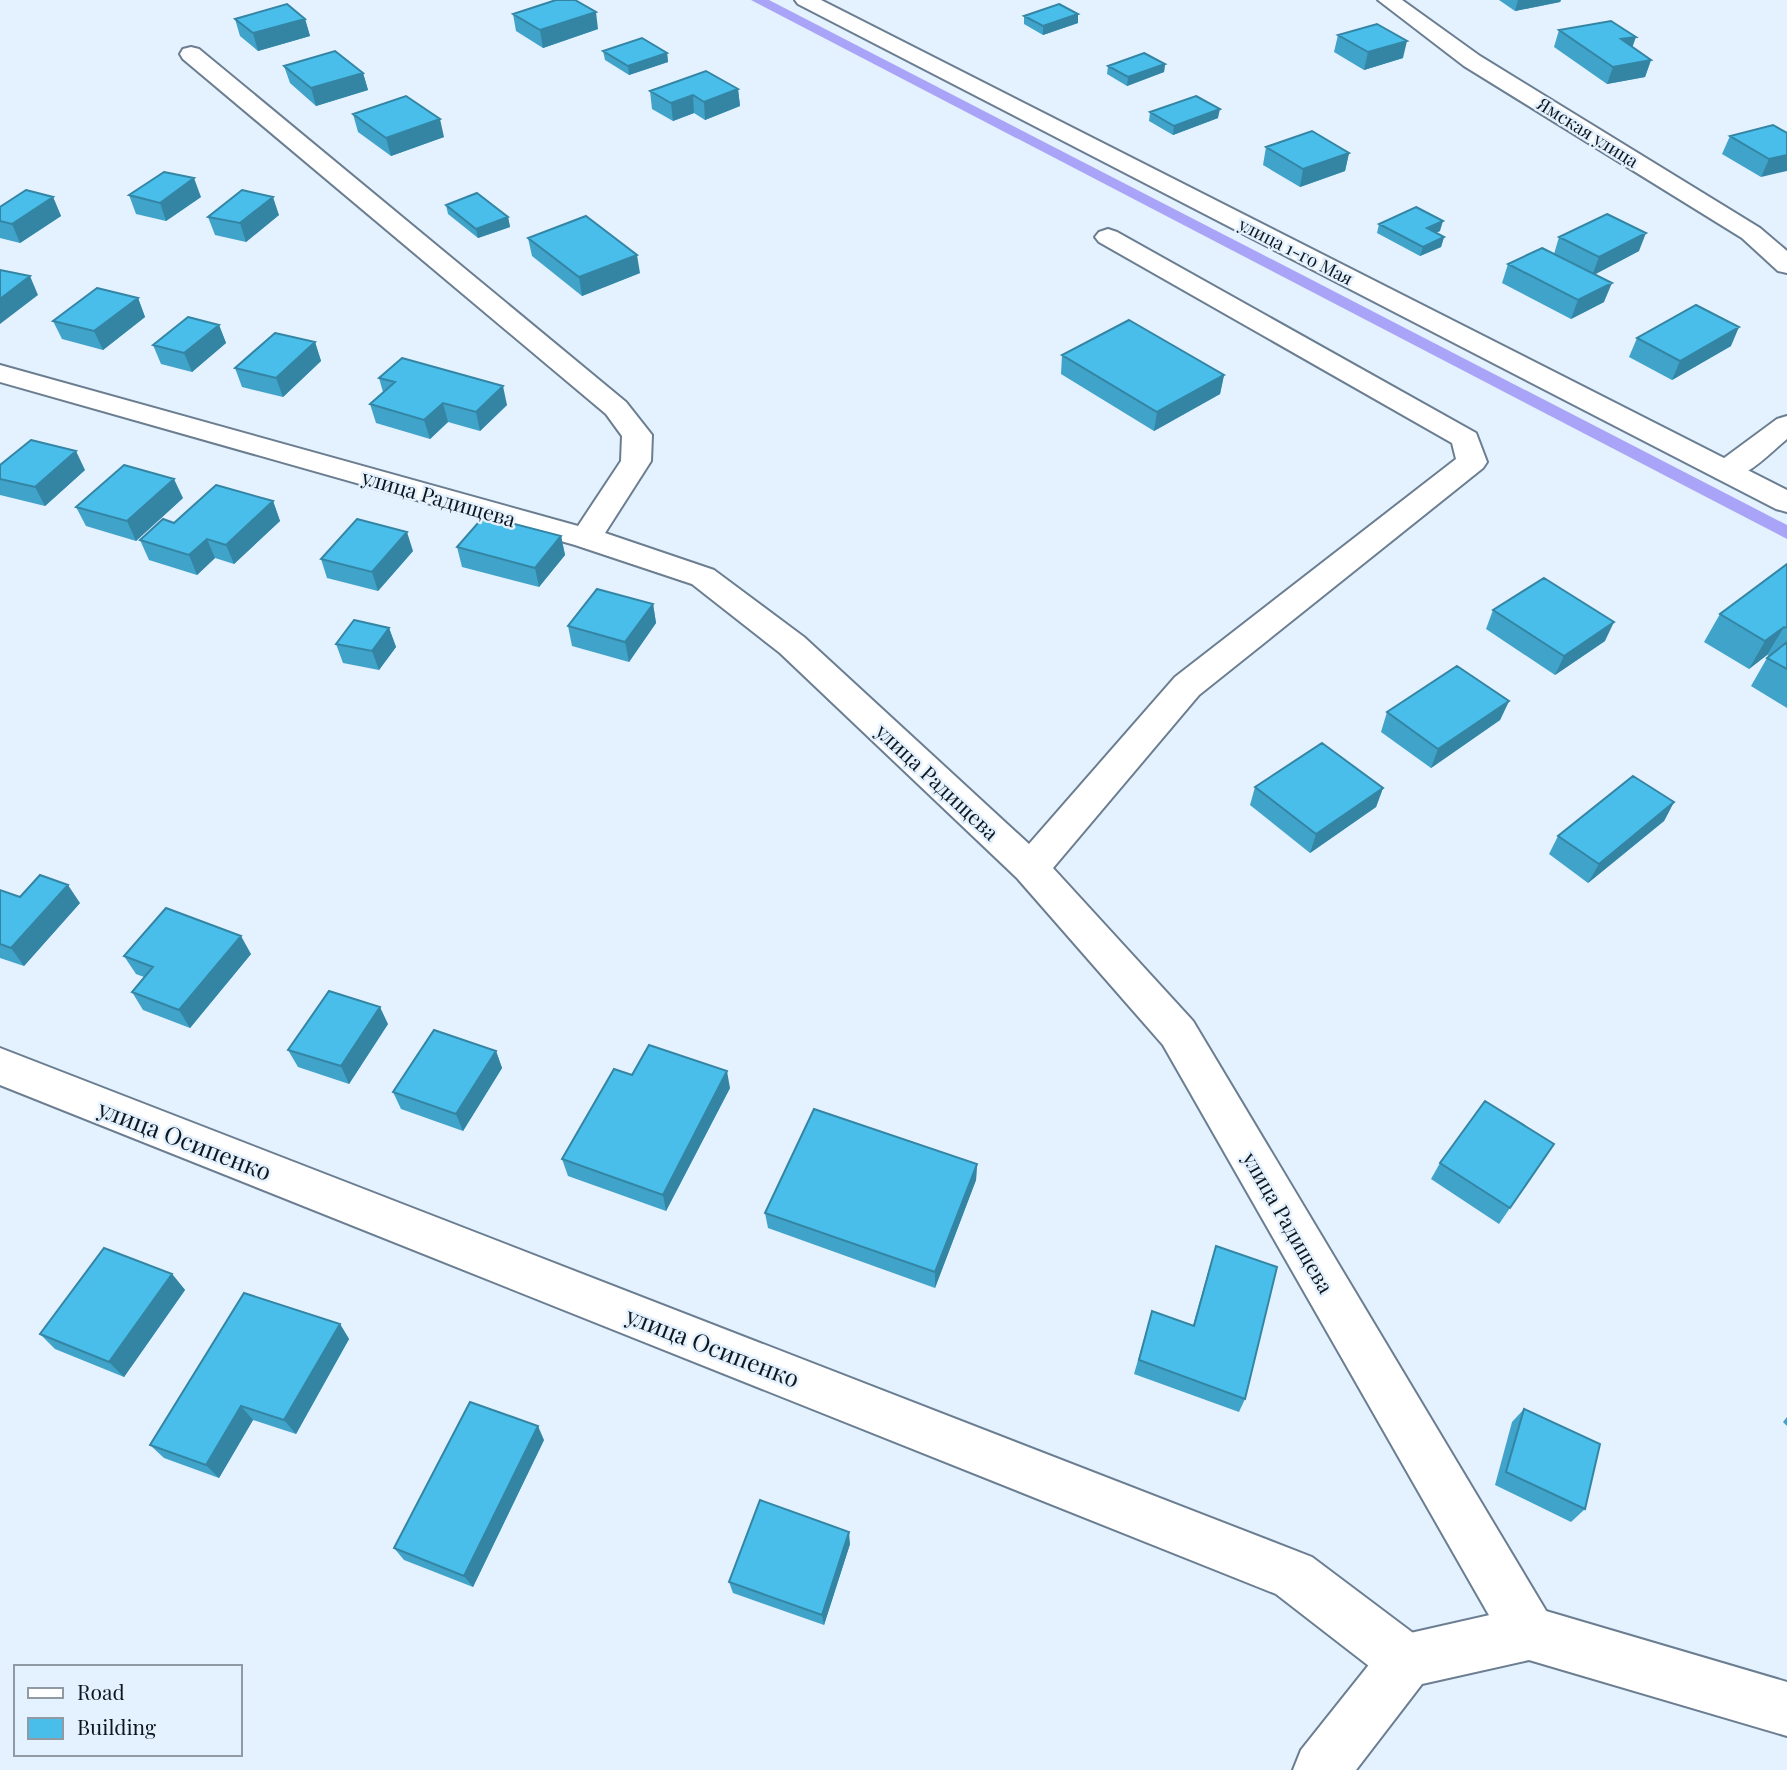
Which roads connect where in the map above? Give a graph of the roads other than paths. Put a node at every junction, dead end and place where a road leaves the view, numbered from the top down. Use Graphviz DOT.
graph roads {
  1 [pos="805,0"];
  2 [pos="1388,0"];
  3 [pos="191,54"];
  4 [pos="1108,237"];
  5 [pos="1787,265"];
  6 [pos="0,373"];
  7 [pos="1787,425"];
  8 [pos="1727,471"];
  9 [pos="1787,502"];
  10 [pos="586,538"];
  11 [pos="1030,868"];
  12 [pos="0,1066"];
  13 [pos="1530,1633"];
  14 [pos="1406,1661"];
  15 [pos="1787,1709"];
  16 [pos="1321,1770"];
  1 -- 8 [label="street, улица 1-го Мая"];
  2 -- 5 [label="street, Ямская улица"];
  3 -- 10 [label="street"];
  4 -- 11 [label="street"];
  6 -- 10 [label="street, улица Радищева"];
  7 -- 8 [label="street"];
  8 -- 9 [label="street, улица 1-го Мая"];
  10 -- 11 [label="street, улица Радищева"];
  11 -- 13 [label="street, улица Радищева"];
  12 -- 14 [label="street, улица Осипенко"];
  13 -- 14 [label="street"];
  13 -- 15 [label="street"];
  14 -- 16 [label="street"];
}
